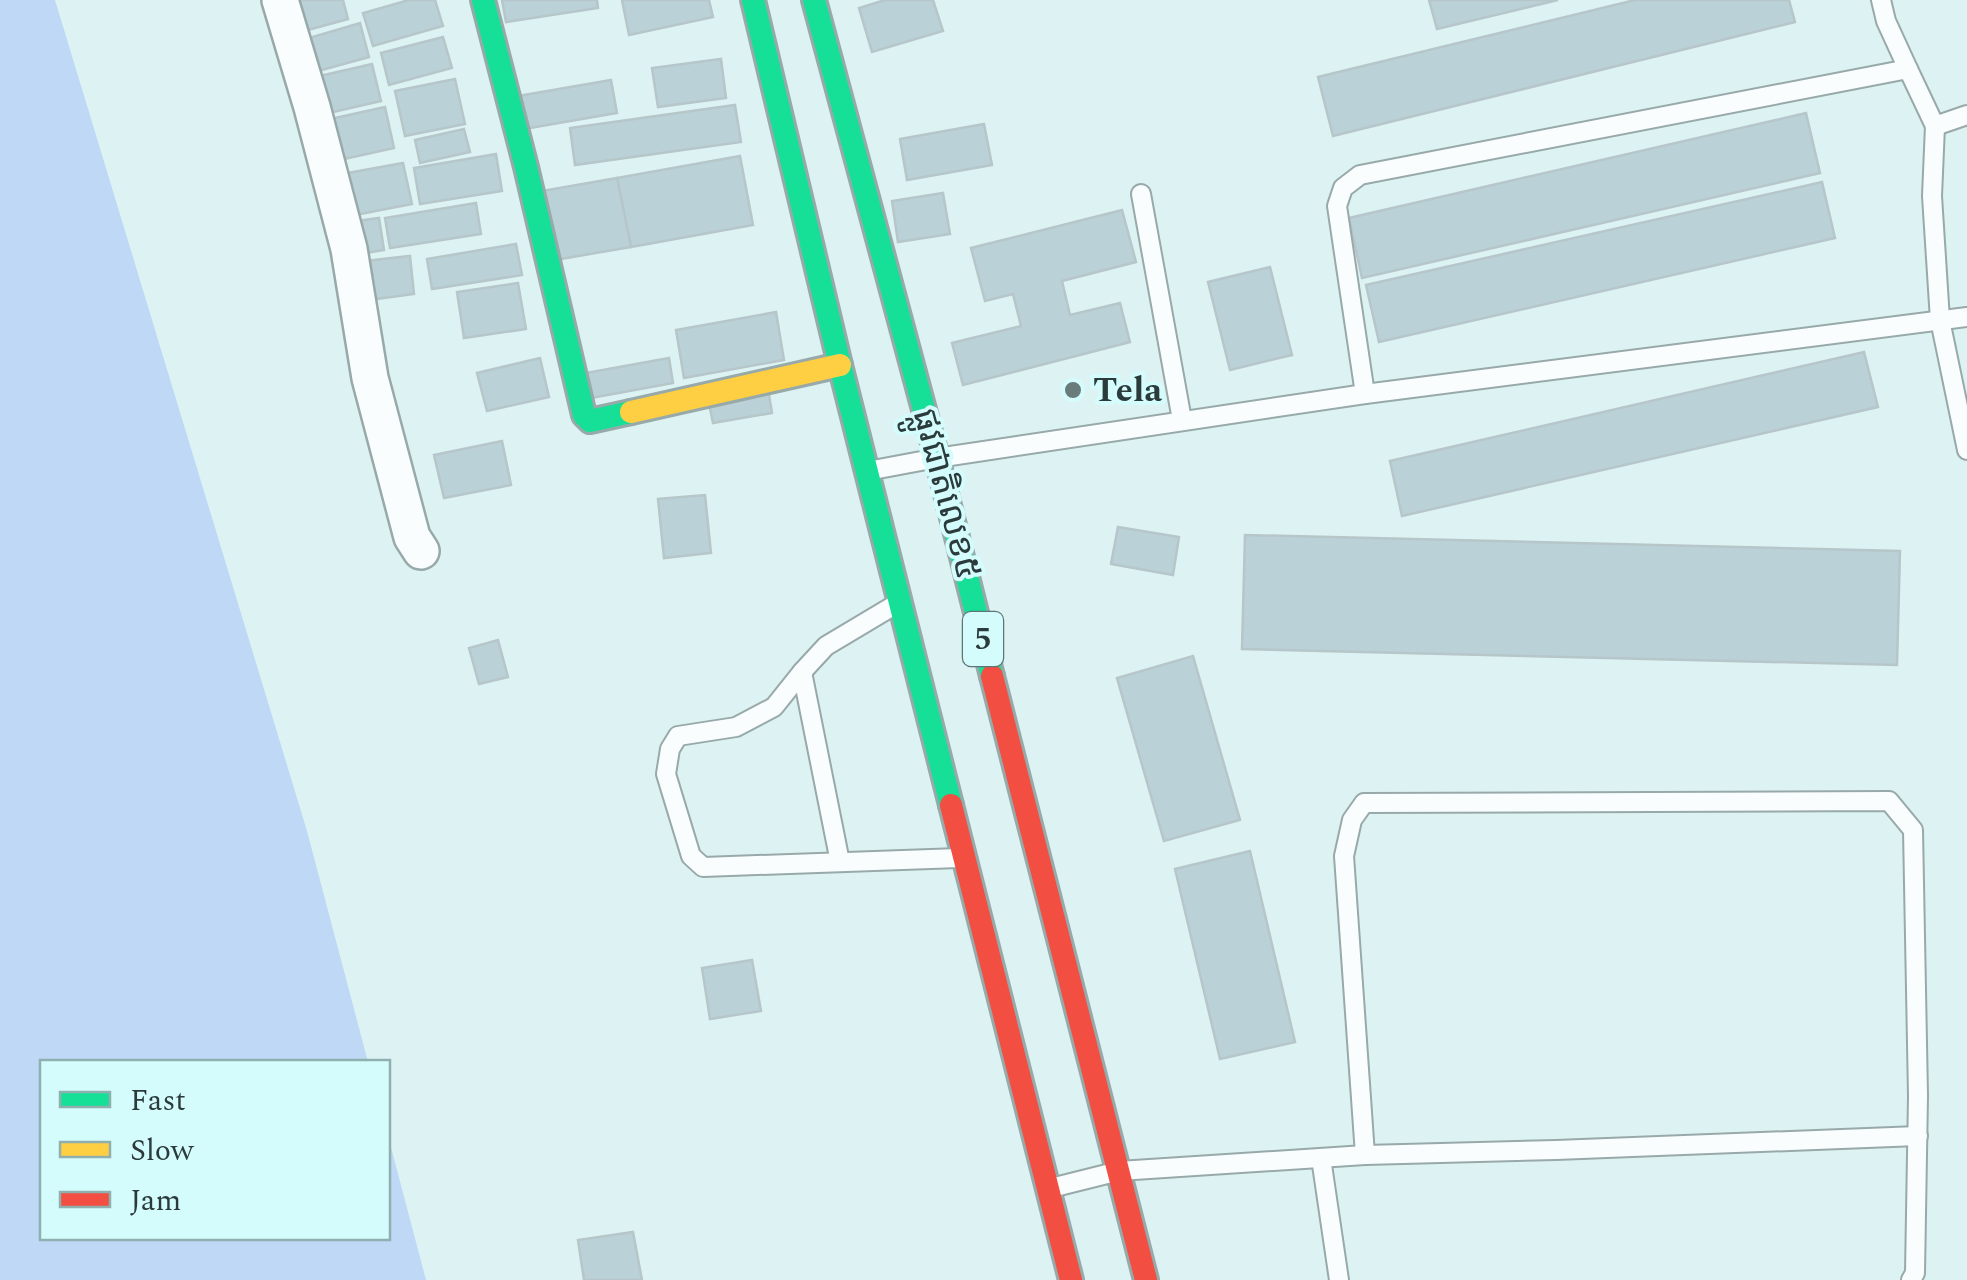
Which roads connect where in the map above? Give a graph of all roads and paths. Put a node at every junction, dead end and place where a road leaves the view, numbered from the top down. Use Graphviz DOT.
graph roads {
  1 [pos="280,0"];
  2 [pos="483,0"];
  3 [pos="753,0"];
  4 [pos="814,0"];
  5 [pos="1881,0"];
  6 [pos="1908,69"];
  7 [pos="1967,115"];
  8 [pos="1935,126"];
  9 [pos="1140,194"];
  10 [pos="1967,316"];
  11 [pos="1940,320"];
  12 [pos="840,365"];
  13 [pos="1364,394"];
  14 [pos="1182,420"];
  15 [pos="1967,450"];
  16 [pos="937,458"];
  17 [pos="868,472"];
  18 [pos="420,551"];
  19 [pos="901,602"];
  20 [pos="802,672"];
  21 [pos="965,858"];
  22 [pos="840,862"];
  23 [pos="1918,1136"];
  24 [pos="1365,1155"];
  25 [pos="1321,1158"];
  26 [pos="1120,1172"];
  27 [pos="1047,1188"];
  28 [pos="1072,1280"];
  29 [pos="1146,1280"];
  30 [pos="1339,1280"];
  31 [pos="1911,1280"];
  1 -- 18 [label="street"];
  2 -- 12 [label="main road"];
  3 -- 12 [label="main road, ផ្លូវជាតិលេខ៥ / 5"];
  4 -- 16 [label="main road, ផ្លូវជាតិលេខ៥ / 5"];
  5 -- 6 [label="lane"];
  6 -- 8 [label="lane"];
  6 -- 13 [label="lane"];
  7 -- 8 [label="lane"];
  8 -- 11 [label="lane"];
  9 -- 14 [label="lane"];
  10 -- 11 [label="lane"];
  11 -- 13 [label="lane"];
  11 -- 15 [label="lane"];
  12 -- 17 [label="main road, ផ្លូវជាតិលេខ៥ / 5"];
  13 -- 14 [label="lane"];
  14 -- 16 [label="lane"];
  16 -- 17 [label="lane"];
  16 -- 26 [label="main road, ផ្លូវជាតិលេខ៥ / 5"];
  17 -- 19 [label="main road, ផ្លូវជាតិលេខ៥ / 5"];
  19 -- 20 [label="lane"];
  19 -- 21 [label="main road, ផ្លូវជាតិលេខ៥ / 5"];
  20 -- 22 [label="lane"];
  20 -- 22 [label="lane"];
  21 -- 22 [label="lane"];
  21 -- 27 [label="main road, ផ្លូវជាតិលេខ៥ / 5"];
  23 -- 24 [label="lane"];
  23 -- 24 [label="lane"];
  23 -- 31 [label="lane"];
  24 -- 25 [label="lane"];
  25 -- 26 [label="lane"];
  25 -- 30 [label="lane"];
  26 -- 27 [label="lane"];
  26 -- 29 [label="main road, ផ្លូវជាតិលេខ៥ / 5"];
  27 -- 28 [label="main road, ផ្លូវជាតិលេខ៥ / 5"];
}
